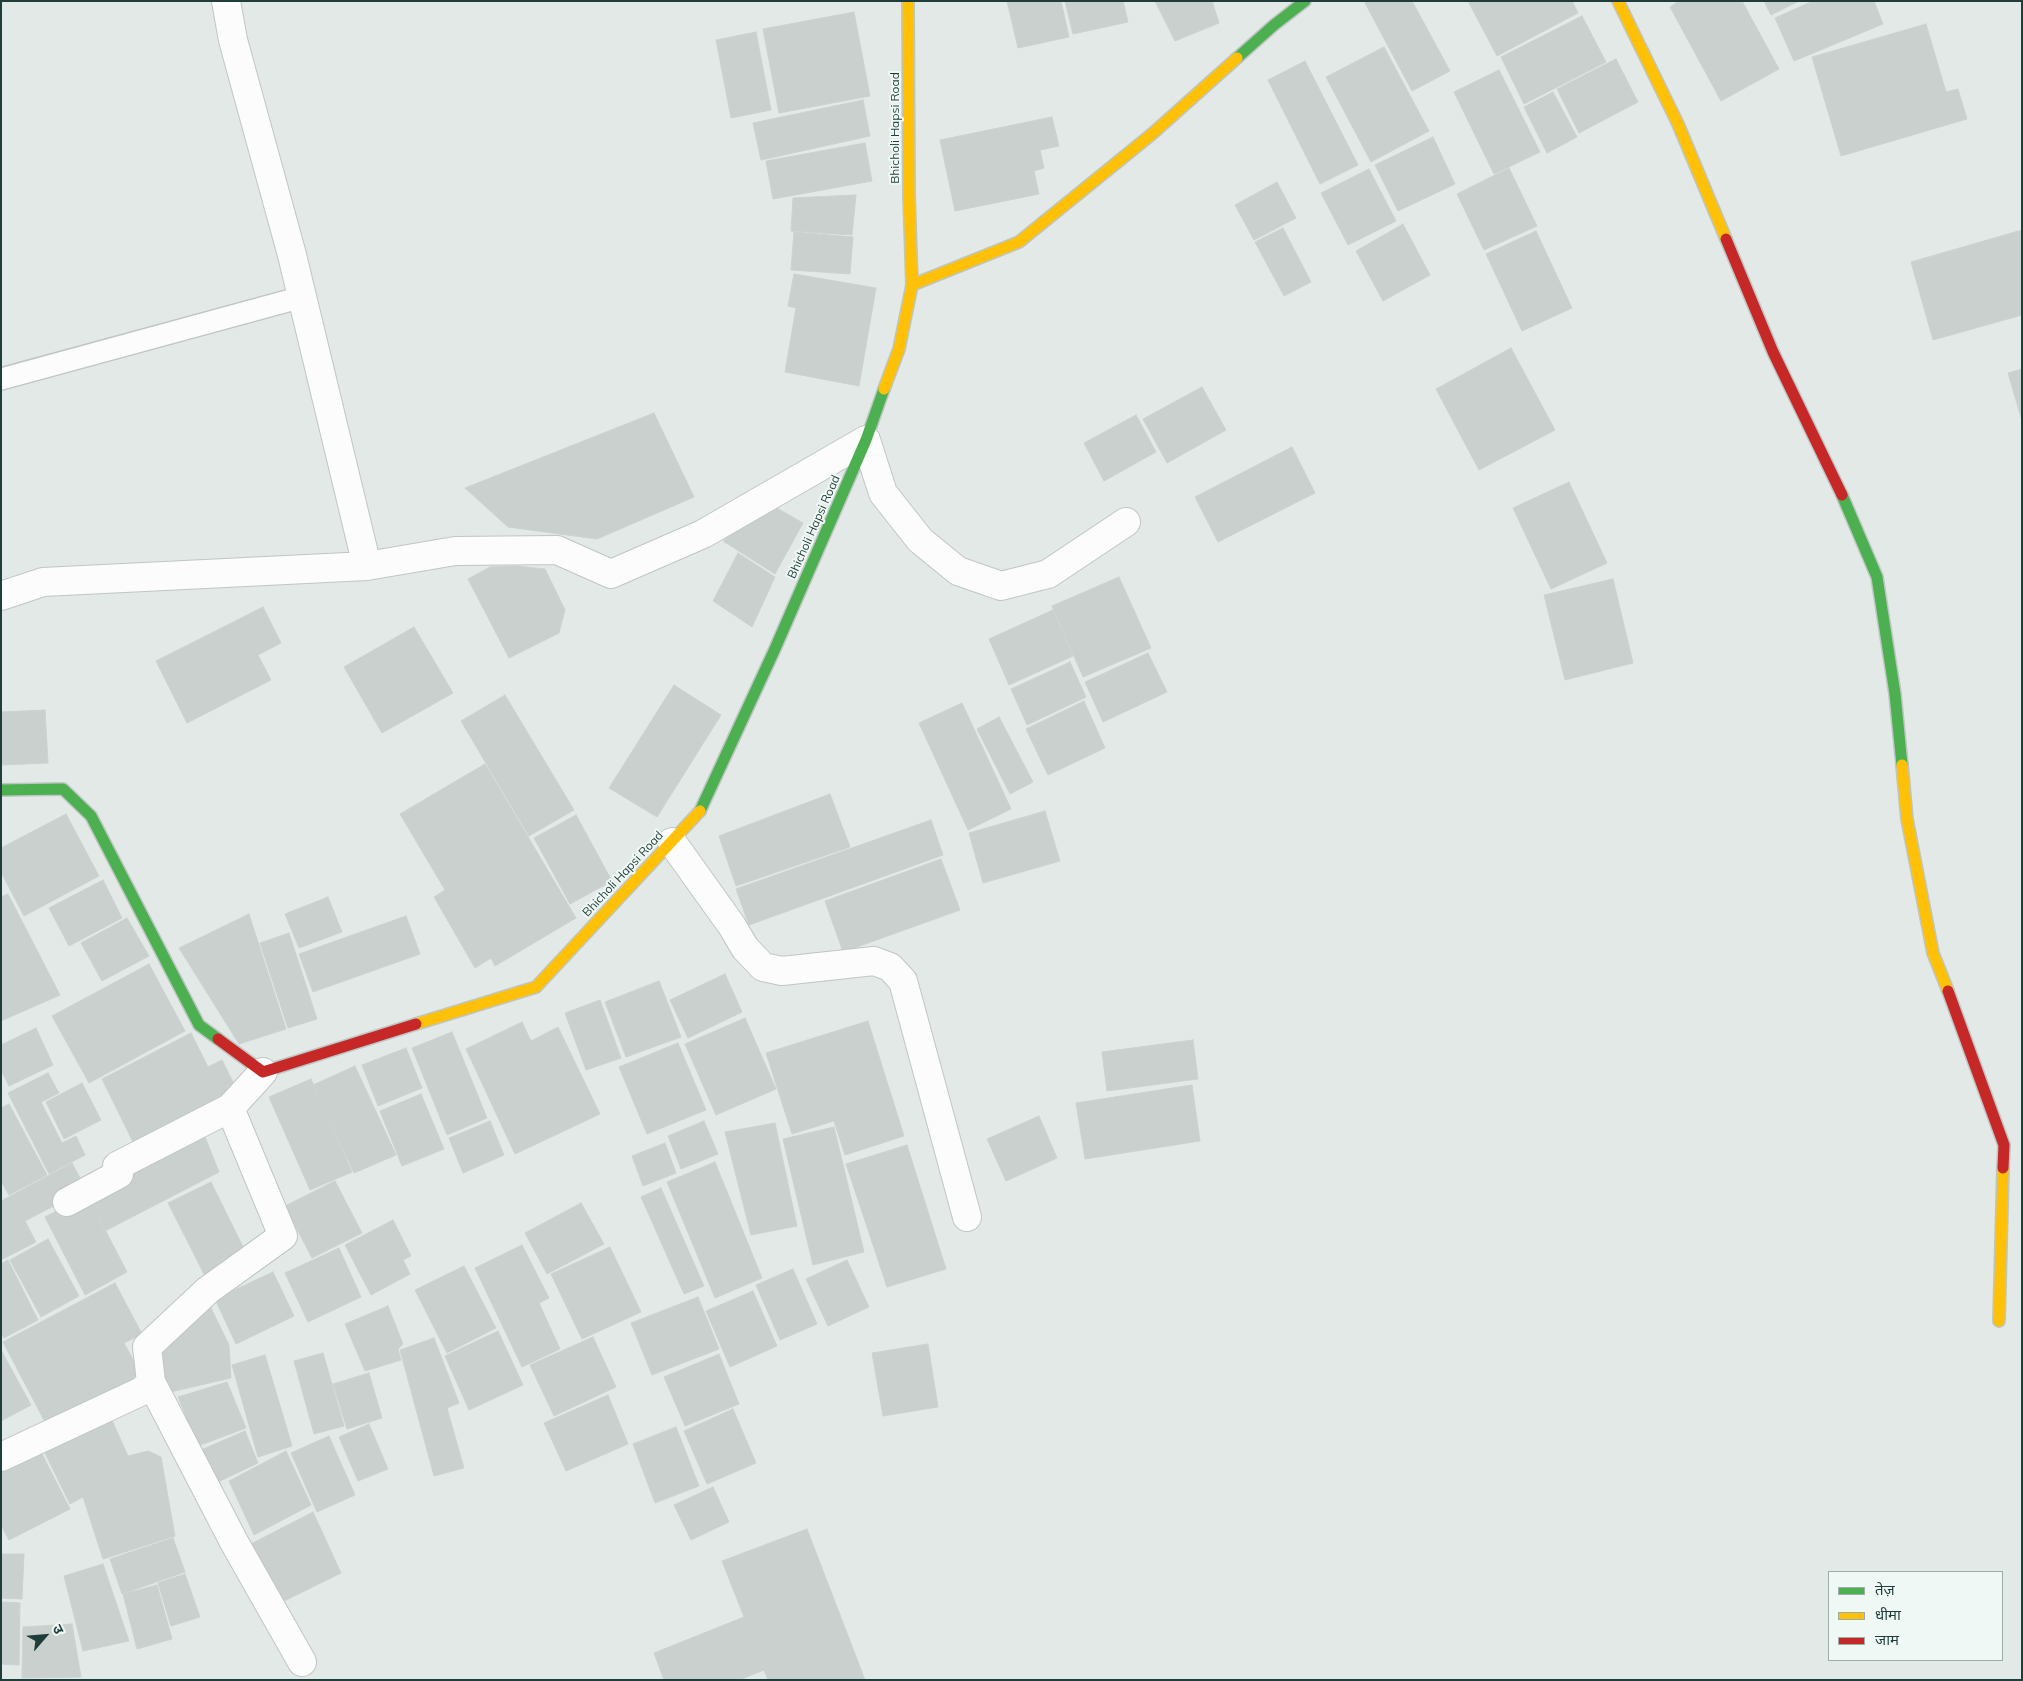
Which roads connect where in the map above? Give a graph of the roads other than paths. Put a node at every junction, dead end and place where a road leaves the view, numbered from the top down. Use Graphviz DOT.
graph roads {
  1 [pos="226,1"];
  2 [pos="908,1"];
  3 [pos="1305,1"];
  4 [pos="1618,1"];
  5 [pos="912,285"];
  6 [pos="302,297"];
  7 [pos="1,379"];
  8 [pos="866,440"];
  9 [pos="1126,522"];
  10 [pos="368,566"];
  11 [pos="1,596"];
  12 [pos="1,790"];
  13 [pos="672,842"];
  14 [pos="263,1072"];
  15 [pos="230,1108"];
  16 [pos="67,1202"];
  17 [pos="967,1217"];
  18 [pos="1999,1321"];
  19 [pos="151,1382"];
  20 [pos="1,1458"];
  21 [pos="302,1662"];
  1 -- 6 [label="street"];
  2 -- 5 [label="street, Bhicholi Hapsi Road"];
  3 -- 5 [label="street"];
  4 -- 18 [label="street"];
  5 -- 8 [label="street, Bhicholi Hapsi Road"];
  6 -- 7 [label="lane"];
  6 -- 10 [label="street"];
  8 -- 9 [label="street"];
  8 -- 10 [label="street"];
  8 -- 13 [label="street, Bhicholi Hapsi Road"];
  10 -- 11 [label="street"];
  12 -- 14 [label="street"];
  13 -- 14 [label="street, Bhicholi Hapsi Road"];
  13 -- 17 [label="street"];
  14 -- 15 [label="street"];
  15 -- 16 [label="street"];
  15 -- 19 [label="street"];
  19 -- 20 [label="street"];
  19 -- 21 [label="street"];
}
